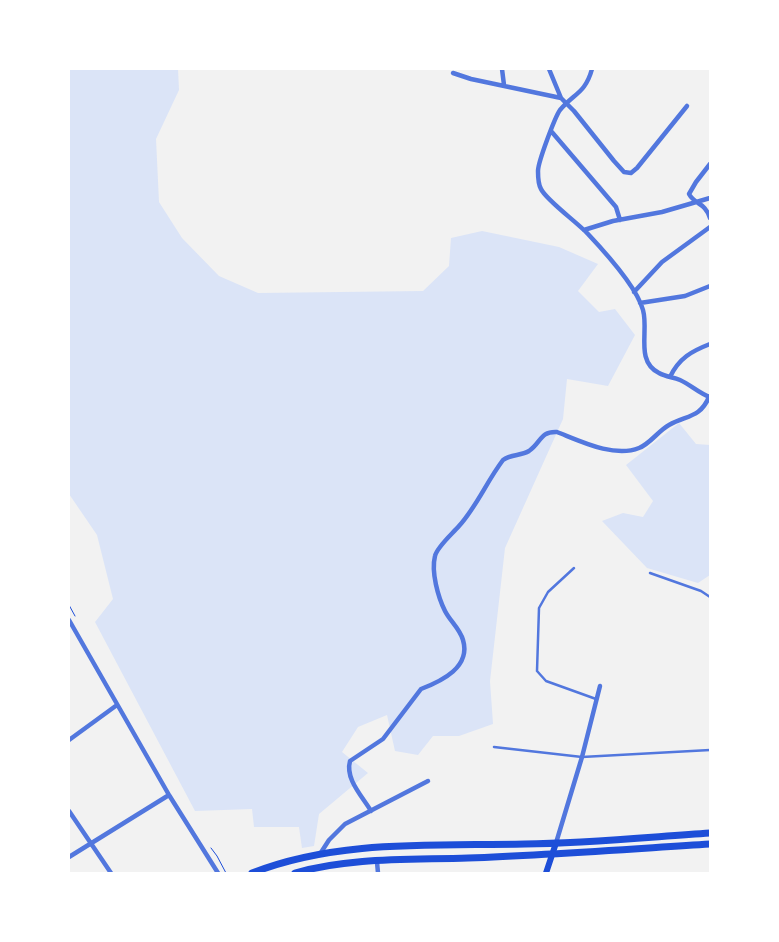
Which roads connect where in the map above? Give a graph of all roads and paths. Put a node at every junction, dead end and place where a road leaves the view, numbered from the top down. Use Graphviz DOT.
graph roads {
  1 [pos="502,69"];
  2 [pos="549,69"];
  3 [pos="592,69"];
  4 [pos="453,73"];
  5 [pos="504,85"];
  6 [pos="561,98"];
  7 [pos="568,104"];
  8 [pos="687,106"];
  9 [pos="551,131"];
  10 [pos="710,164"];
  11 [pos="710,198"];
  12 [pos="697,202"];
  13 [pos="710,218"];
  14 [pos="620,220"];
  15 [pos="710,227"];
  16 [pos="584,230"];
  17 [pos="710,286"];
  18 [pos="634,292"];
  19 [pos="640,303"];
  20 [pos="710,344"];
  21 [pos="670,377"];
  22 [pos="709,397"];
  23 [pos="574,568"];
  24 [pos="650,573"];
  25 [pos="710,597"];
  26 [pos="69,605"];
  27 [pos="69,620"];
  28 [pos="78,622"];
  29 [pos="600,686"];
  30 [pos="596,699"];
  31 [pos="117,705"];
  32 [pos="69,740"];
  33 [pos="494,746"];
  34 [pos="710,750"];
  35 [pos="582,756"];
  36 [pos="428,781"];
  37 [pos="169,796"];
  38 [pos="69,811"];
  39 [pos="371,811"];
  40 [pos="710,833"];
  41 [pos="91,843"];
  42 [pos="556,843"];
  43 [pos="207,844"];
  44 [pos="710,844"];
  45 [pos="320,854"];
  46 [pos="552,854"];
  47 [pos="69,857"];
  48 [pos="377,862"];
  49 [pos="111,873"];
  50 [pos="218,873"];
  51 [pos="226,873"];
  52 [pos="252,873"];
  53 [pos="295,873"];
  54 [pos="378,873"];
  55 [pos="546,873"];
  1 -- 5 [label="street"];
  2 -- 6 [label="street"];
  3 -- 7 [label="street"];
  4 -- 5 [label="street"];
  5 -- 6 [label="street"];
  6 -- 7 [label="street"];
  7 -- 8 [label="street"];
  7 -- 9 [label="street"];
  9 -- 14 [label="street"];
  9 -- 16 [label="street"];
  10 -- 12 [label="street"];
  11 -- 12 [label="street"];
  12 -- 13 [label="street"];
  12 -- 14 [label="street"];
  14 -- 16 [label="street"];
  15 -- 18 [label="street"];
  16 -- 18 [label="street"];
  17 -- 19 [label="street"];
  18 -- 19 [label="street"];
  19 -- 21 [label="street"];
  20 -- 21 [label="street"];
  21 -- 22 [label="street"];
  22 -- 39 [label="street"];
  23 -- 30 [label="lane"];
  24 -- 25 [label="lane"];
  26 -- 28 [label="path"];
  27 -- 31 [label="street"];
  29 -- 30 [label="street"];
  30 -- 35 [label="street"];
  31 -- 32 [label="street"];
  31 -- 37 [label="street"];
  33 -- 35 [label="lane"];
  34 -- 35 [label="lane"];
  35 -- 42 [label="street"];
  36 -- 39 [label="street"];
  37 -- 41 [label="street"];
  37 -- 50 [label="street"];
  38 -- 41 [label="street"];
  39 -- 45 [label="street"];
  40 -- 42 [label="main road"];
  41 -- 47 [label="street"];
  41 -- 49 [label="street"];
  42 -- 45 [label="main road"];
  42 -- 46 [label="main road"];
  43 -- 51 [label="path"];
  44 -- 46 [label="main road"];
  45 -- 52 [label="main road"];
  46 -- 48 [label="main road"];
  46 -- 55 [label="main road"];
  48 -- 53 [label="main road"];
  48 -- 54 [label="street"];
}
